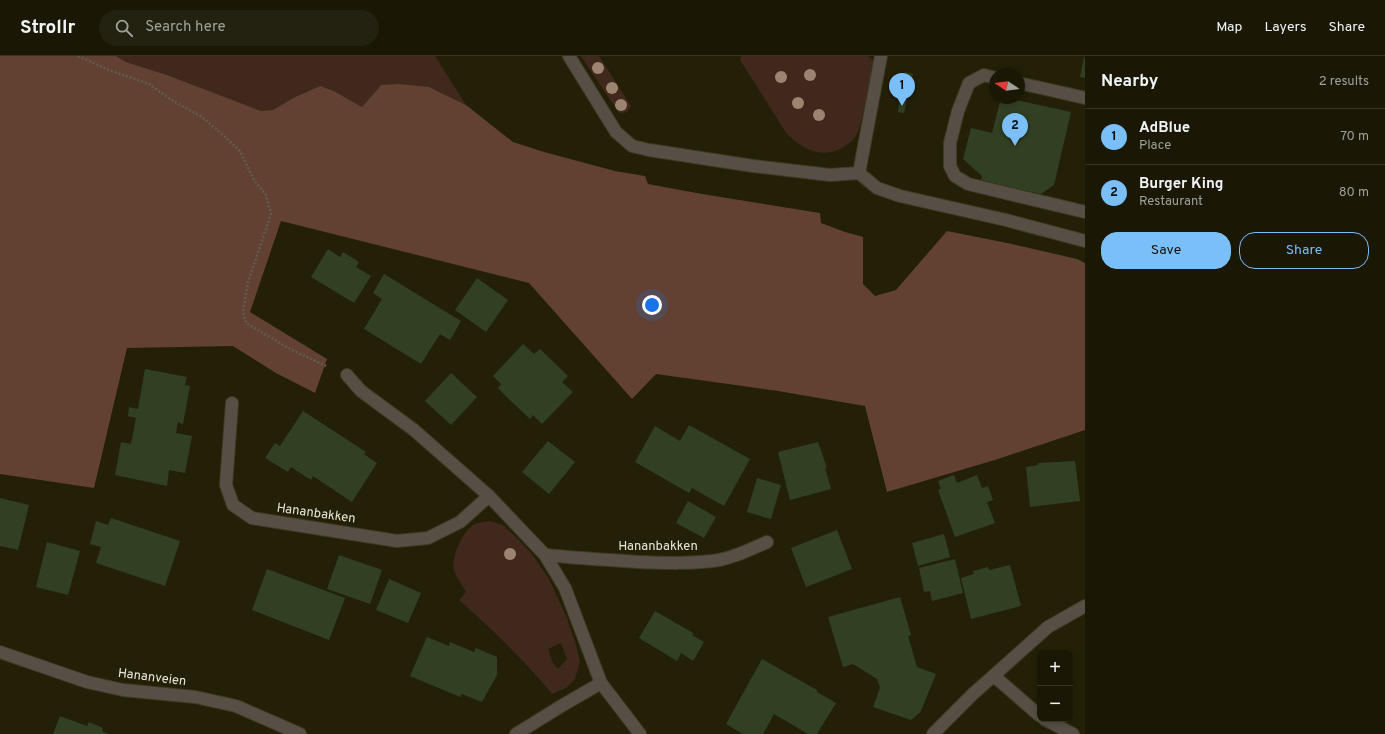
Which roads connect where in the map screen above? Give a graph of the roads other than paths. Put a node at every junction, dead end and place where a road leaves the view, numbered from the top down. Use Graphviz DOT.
graph roads {
  1 [pos="569,56"];
  2 [pos="881,56"];
  3 [pos="989,76"];
  4 [pos="1025,84"];
  5 [pos="1085,98"];
  6 [pos="859,173"];
  7 [pos="1085,212"];
  8 [pos="1085,241"];
  9 [pos="347,375"];
  10 [pos="232,402"];
  11 [pos="489,496"];
  12 [pos="767,542"];
  13 [pos="545,555"];
  14 [pos="1085,606"];
  15 [pos="0,652"];
  16 [pos="994,676"];
  17 [pos="601,683"];
  18 [pos="1037,713"];
  19 [pos="1050,722"];
  20 [pos="300,734"];
  21 [pos="516,734"];
  22 [pos="640,734"];
  23 [pos="933,734"];
  24 [pos="1073,734"];
  1 -- 6 [label="street"];
  2 -- 6 [label="street"];
  3 -- 7 [label="street"];
  4 -- 5 [label="street"];
  6 -- 8 [label="street"];
  9 -- 11 [label="street"];
  10 -- 11 [label="street, Hananbakken"];
  11 -- 13 [label="street"];
  12 -- 13 [label="street, Hananbakken"];
  13 -- 17 [label="street"];
  14 -- 16 [label="street"];
  15 -- 20 [label="street, Hananveien"];
  16 -- 18 [label="street"];
  16 -- 23 [label="street"];
  17 -- 21 [label="street"];
  17 -- 22 [label="street"];
  19 -- 24 [label="street"];
}
